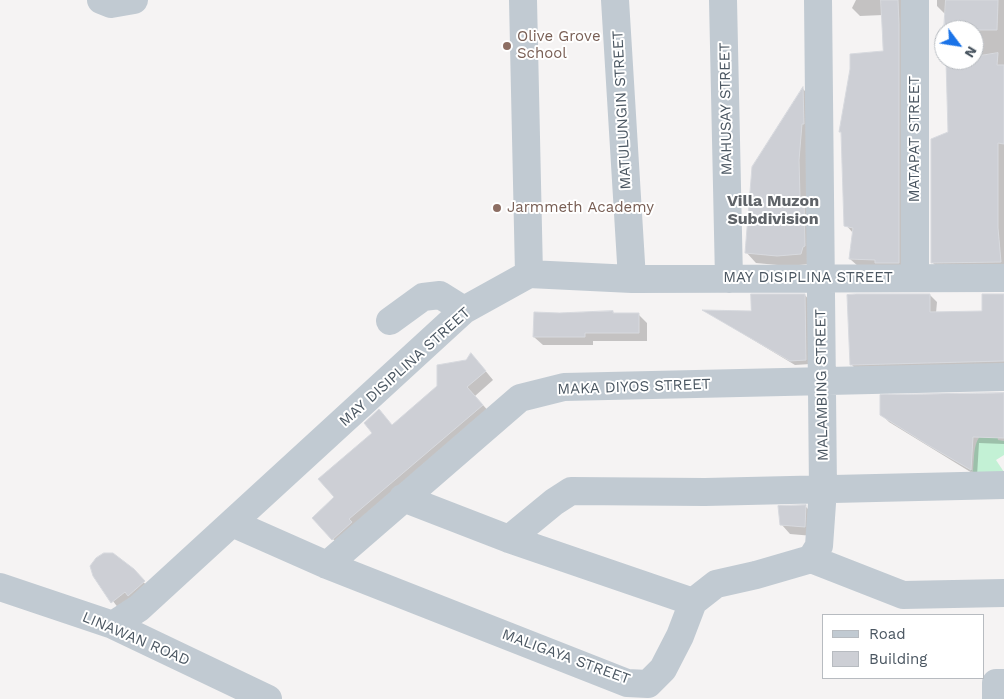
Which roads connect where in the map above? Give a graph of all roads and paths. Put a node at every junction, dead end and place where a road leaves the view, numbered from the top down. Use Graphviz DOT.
graph roads {
  1 [pos="101,0"];
  2 [pos="134,0"];
  3 [pos="522,0"];
  4 [pos="615,0"];
  5 [pos="723,0"];
  6 [pos="818,0"];
  7 [pos="916,0"];
  8 [pos="529,274"];
  9 [pos="915,278"];
  10 [pos="1004,278"];
  11 [pos="632,279"];
  12 [pos="729,279"];
  13 [pos="821,279"];
  14 [pos="464,310"];
  15 [pos="390,322"];
  16 [pos="1004,378"];
  17 [pos="821,382"];
  18 [pos="1004,485"];
  19 [pos="823,489"];
  20 [pos="403,498"];
  21 [pos="232,523"];
  22 [pos="508,539"];
  23 [pos="811,559"];
  24 [pos="327,565"];
  25 [pos="0,587"];
  26 [pos="1004,593"];
  27 [pos="693,602"];
  28 [pos="112,625"];
  29 [pos="1004,683"];
  30 [pos="268,699"];
  31 [pos="996,699"];
  1 -- 2 [label="street"];
  3 -- 8 [label="street"];
  4 -- 11 [label="street, MATULUNGIN STREET"];
  5 -- 12 [label="street, MAHUSAY STREET"];
  6 -- 13 [label="street, MALAMBING STREET"];
  7 -- 9 [label="street, MATAPAT STREET"];
  8 -- 11 [label="street, MAY DISIPLINA STREET"];
  8 -- 14 [label="street, MAY DISIPLINA STREET"];
  9 -- 10 [label="street, MAY DISIPLINA STREET"];
  9 -- 13 [label="street, MAY DISIPLINA STREET"];
  11 -- 12 [label="street, MAY DISIPLINA STREET"];
  12 -- 13 [label="street, MAY DISIPLINA STREET"];
  13 -- 17 [label="street, MALAMBING STREET"];
  14 -- 15 [label="street"];
  14 -- 21 [label="street, MAY DISIPLINA STREET"];
  16 -- 17 [label="street, MAKA DIYOS STREET"];
  17 -- 19 [label="street, MALAMBING STREET"];
  17 -- 20 [label="street, MAKA DIYOS STREET"];
  18 -- 19 [label="street"];
  19 -- 22 [label="street"];
  19 -- 23 [label="street, MALAMBING STREET"];
  20 -- 22 [label="street"];
  20 -- 24 [label="street, MAKA DIYOS STREET"];
  21 -- 24 [label="street, MALIGAYA STREET"];
  21 -- 28 [label="street, MAY DISIPLINA STREET"];
  22 -- 27 [label="street"];
  23 -- 26 [label="street"];
  23 -- 27 [label="street"];
  24 -- 27 [label="street, MALIGAYA STREET"];
  25 -- 28 [label="street, LINAWAN ROAD"];
  28 -- 30 [label="street, LINAWAN ROAD"];
  29 -- 31 [label="street"];
}
